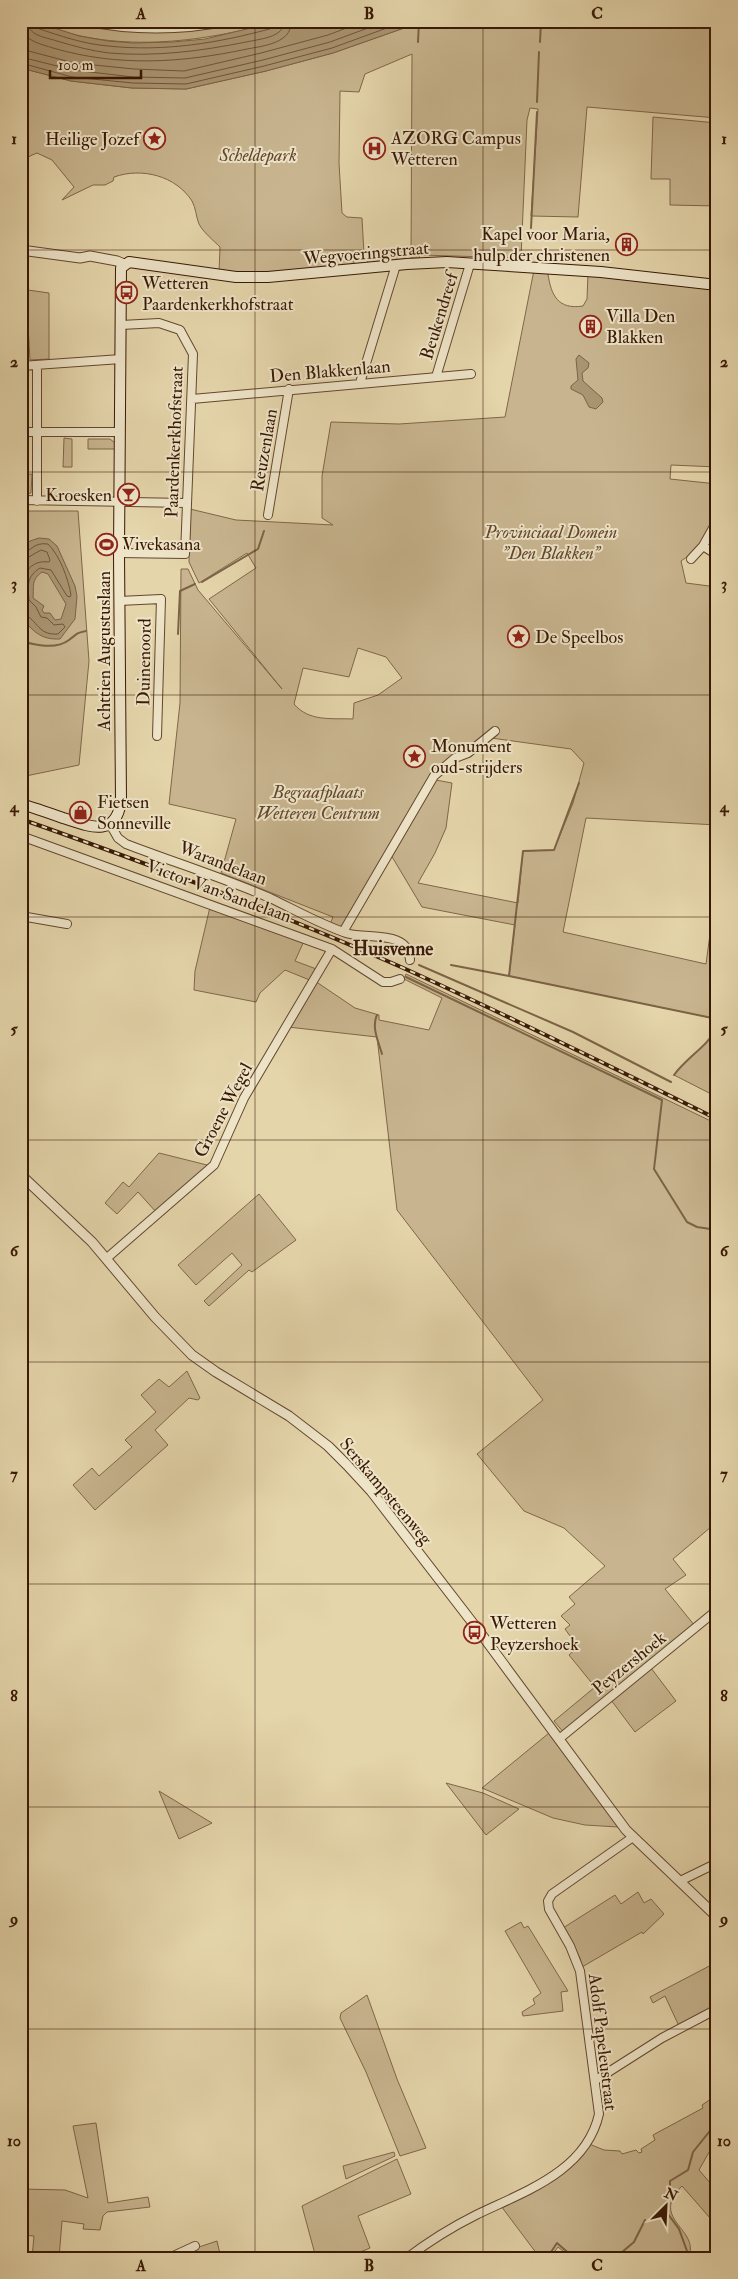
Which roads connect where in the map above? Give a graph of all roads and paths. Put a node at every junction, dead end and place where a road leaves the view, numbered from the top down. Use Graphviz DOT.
graph roads {
  1 [pos="84,21"];
  2 [pos="229,21"];
  3 [pos="21,250"];
  4 [pos="124,264"];
  5 [pos="470,264"];
  6 [pos="396,265"];
  7 [pos="717,285"];
  8 [pos="121,325"];
  9 [pos="121,359"];
  10 [pos="37,365"];
  11 [pos="21,366"];
  12 [pos="471,374"];
  13 [pos="436,377"];
  14 [pos="360,382"];
  15 [pos="289,389"];
  16 [pos="192,398"];
  17 [pos="21,432"];
  18 [pos="38,432"];
  19 [pos="120,432"];
  20 [pos="21,500"];
  21 [pos="37,501"];
  22 [pos="119,502"];
  23 [pos="186,503"];
  24 [pos="268,515"];
  25 [pos="717,521"];
  26 [pos="703,546"];
  27 [pos="119,553"];
  28 [pos="717,555"];
  29 [pos="691,559"];
  30 [pos="120,601"];
  31 [pos="495,731"];
  32 [pos="157,736"];
  33 [pos="21,804"];
  34 [pos="110,824"];
  35 [pos="21,836"];
  36 [pos="21,916"];
  37 [pos="67,924"];
  38 [pos="343,932"];
  39 [pos="332,949"];
  40 [pos="410,960"];
  41 [pos="400,979"];
  42 [pos="21,1175"];
  43 [pos="107,1258"];
  44 [pos="717,1610"];
  45 [pos="559,1739"];
  46 [pos="633,1837"];
  47 [pos="717,1863"];
  48 [pos="680,1881"];
  49 [pos="717,1917"];
  50 [pos="717,2009"];
  51 [pos="596,2080"];
  52 [pos="195,2246"];
  53 [pos="169,2258"];
  54 [pos="407,2258"];
  1 -- 2 [label="street"];
  3 -- 4 [label="street, Wegvoeringstraat"];
  4 -- 6 [label="main road, Wegvoeringstraat"];
  4 -- 8 [label="main road, Achttien Augustuslaan"];
  5 -- 6 [label="main road, Wegvoeringstraat"];
  5 -- 7 [label="main road, Wegvoeringstraat"];
  5 -- 13 [label="street, Beukendreef"];
  6 -- 14 [label="street"];
  8 -- 9 [label="main road, Achttien Augustuslaan"];
  8 -- 16 [label="street, Paardenkerkhofstraat"];
  9 -- 10 [label="street"];
  9 -- 19 [label="main road, Achttien Augustuslaan"];
  10 -- 11 [label="street"];
  10 -- 18 [label="street"];
  12 -- 13 [label="street, Den Blakkenlaan"];
  13 -- 14 [label="street, Den Blakkenlaan"];
  14 -- 15 [label="street, Den Blakkenlaan"];
  15 -- 16 [label="street, Den Blakkenlaan"];
  15 -- 24 [label="street, Reuzenlaan"];
  16 -- 23 [label="street, Paardenkerkhofstraat"];
  17 -- 18 [label="street"];
  18 -- 19 [label="street"];
  18 -- 21 [label="street"];
  19 -- 22 [label="main road, Achttien Augustuslaan"];
  20 -- 21 [label="street"];
  21 -- 22 [label="street"];
  22 -- 23 [label="street"];
  22 -- 27 [label="main road, Achttien Augustuslaan"];
  23 -- 27 [label="street, Paardenkerkhofstraat"];
  25 -- 26 [label="street"];
  26 -- 28 [label="street"];
  26 -- 29 [label="street"];
  27 -- 30 [label="main road, Achttien Augustuslaan"];
  30 -- 32 [label="street, Duinenoord"];
  30 -- 34 [label="main road, Achttien Augustuslaan"];
  31 -- 38 [label="street"];
  33 -- 34 [label="main road"];
  34 -- 38 [label="street, Warandelaan"];
  35 -- 39 [label="street, Victor Van Sandelaan"];
  36 -- 37 [label="street"];
  38 -- 40 [label="street, Warandelaan"];
  39 -- 41 [label="street, Victor Van Sandelaan"];
  39 -- 43 [label="street, Groene Wegel"];
  42 -- 43 [label="street, Serskampsteenweg"];
  43 -- 45 [label="street, Serskampsteenweg"];
  44 -- 45 [label="street, Peyzershoek"];
  45 -- 46 [label="street, Serskampsteenweg"];
  46 -- 48 [label="street, Serskampsteenweg"];
  46 -- 51 [label="street, Adolf Papeleustraat"];
  47 -- 48 [label="street"];
  48 -- 49 [label="street, Serskampsteenweg"];
  50 -- 51 [label="street"];
  51 -- 54 [label="street, Adolf Papeleustraat"];
  52 -- 53 [label="street"];
}
